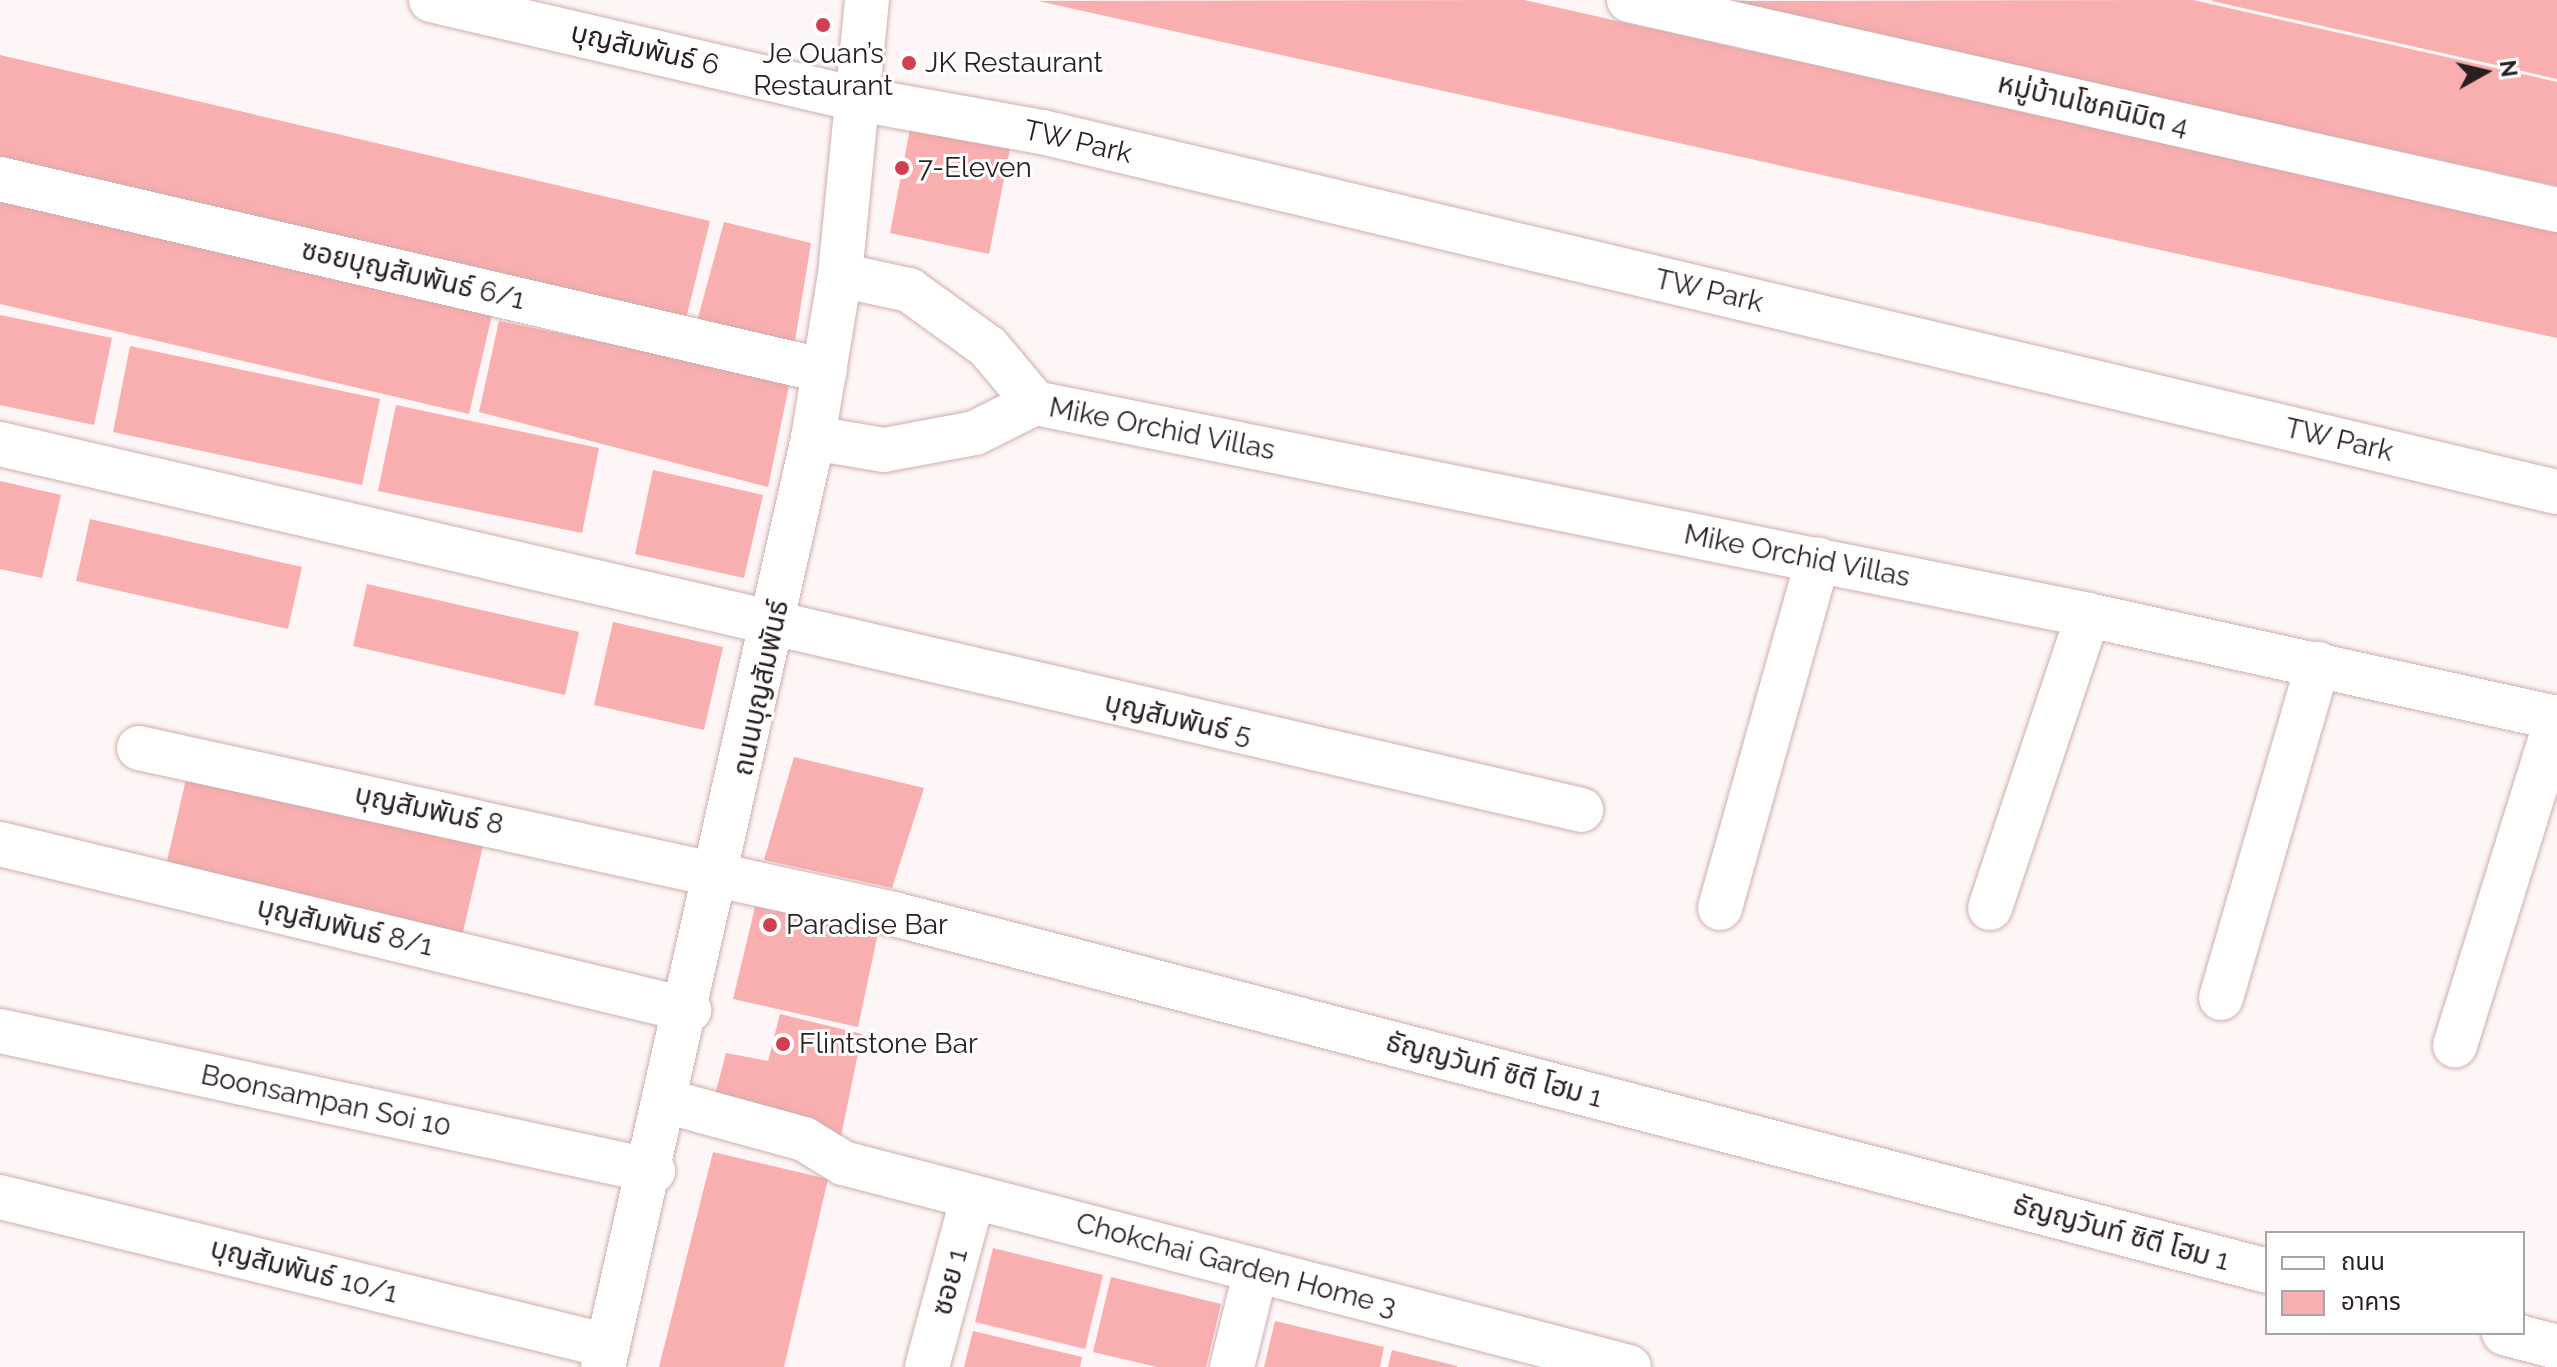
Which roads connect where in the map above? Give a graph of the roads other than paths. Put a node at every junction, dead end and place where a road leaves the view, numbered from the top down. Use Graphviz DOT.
graph roads {
  1 [pos="431,0"];
  2 [pos="867,0"];
  3 [pos="1629,0"];
  4 [pos="858,99"];
  5 [pos="0,179"];
  6 [pos="2557,210"];
  7 [pos="840,275"];
  8 [pos="825,371"];
  9 [pos="1035,403"];
  10 [pos="813,438"];
  11 [pos="0,444"];
  12 [pos="2557,492"];
  13 [pos="1818,560"];
  14 [pos="2088,615"];
  15 [pos="775,629"];
  16 [pos="2318,664"];
  17 [pos="2557,718"];
  18 [pos="139,748"];
  19 [pos="1581,810"];
  20 [pos="0,844"];
  21 [pos="720,872"];
  22 [pos="1720,908"];
  23 [pos="1990,908"];
  24 [pos="2221,998"];
  25 [pos="689,1010"];
  26 [pos="0,1031"];
  27 [pos="2455,1046"];
  28 [pos="666,1116"];
  29 [pos="653,1171"];
  30 [pos="0,1197"];
  31 [pos="973,1197"];
  32 [pos="1256,1270"];
  33 [pos="2265,1270"];
  34 [pos="2512,1335"];
  35 [pos="2557,1347"];
  36 [pos="1532,1355"];
  37 [pos="606,1357"];
  38 [pos="927,1367"];
  39 [pos="1232,1367"];
  40 [pos="1629,1367"];
  1 -- 4 [label="street, บุญสัมพันธ์ 6"];
  2 -- 4 [label="street, ถนนบุญสัมพันธ์"];
  3 -- 6 [label="street, หมู่บ้านโชคนิมิต 4"];
  4 -- 7 [label="street, ถนนบุญสัมพันธ์"];
  4 -- 12 [label="street, TW Park"];
  5 -- 8 [label="street, ซอยบุญสัมพันธ์ 6/1"];
  7 -- 8 [label="street, ถนนบุญสัมพันธ์"];
  7 -- 9 [label="street, Mike Orchid Villas"];
  8 -- 10 [label="street, ถนนบุญสัมพันธ์"];
  9 -- 10 [label="street, Mike Orchid Villas"];
  9 -- 13 [label="street, Mike Orchid Villas"];
  10 -- 15 [label="street, ถนนบุญสัมพันธ์"];
  11 -- 15 [label="street, บุญสัมพันธ์ 5"];
  13 -- 14 [label="street, Mike Orchid Villas"];
  13 -- 22 [label="street"];
  14 -- 16 [label="street, Mike Orchid Villas"];
  14 -- 23 [label="street"];
  15 -- 19 [label="street, บุญสัมพันธ์ 5"];
  15 -- 21 [label="street, ถนนบุญสัมพันธ์"];
  16 -- 17 [label="street, Mike Orchid Villas"];
  16 -- 24 [label="street"];
  17 -- 27 [label="street"];
  18 -- 21 [label="street, บุญสัมพันธ์ 8"];
  20 -- 25 [label="street, บุญสัมพันธ์ 8/1"];
  21 -- 25 [label="street, ถนนบุญสัมพันธ์"];
  21 -- 33 [label="street, ธัญญวันท์ ซิตี โฮม 1"];
  25 -- 28 [label="street, ถนนบุญสัมพันธ์"];
  26 -- 29 [label="street, Boonsampan Soi 10"];
  28 -- 29 [label="street, ถนนบุญสัมพันธ์"];
  28 -- 31 [label="street, Chokchai Garden Home 3"];
  29 -- 37 [label="street, ถนนบุญสัมพันธ์"];
  30 -- 37 [label="street, บุญสัมพันธ์ 10/1"];
  31 -- 32 [label="street, Chokchai Garden Home 3"];
  31 -- 38 [label="street, ซอย 1"];
  32 -- 36 [label="street, Chokchai Garden Home 3"];
  32 -- 39 [label="street"];
  34 -- 35 [label="street"];
  36 -- 40 [label="street, Chokchai Garden Home 3"];
}
